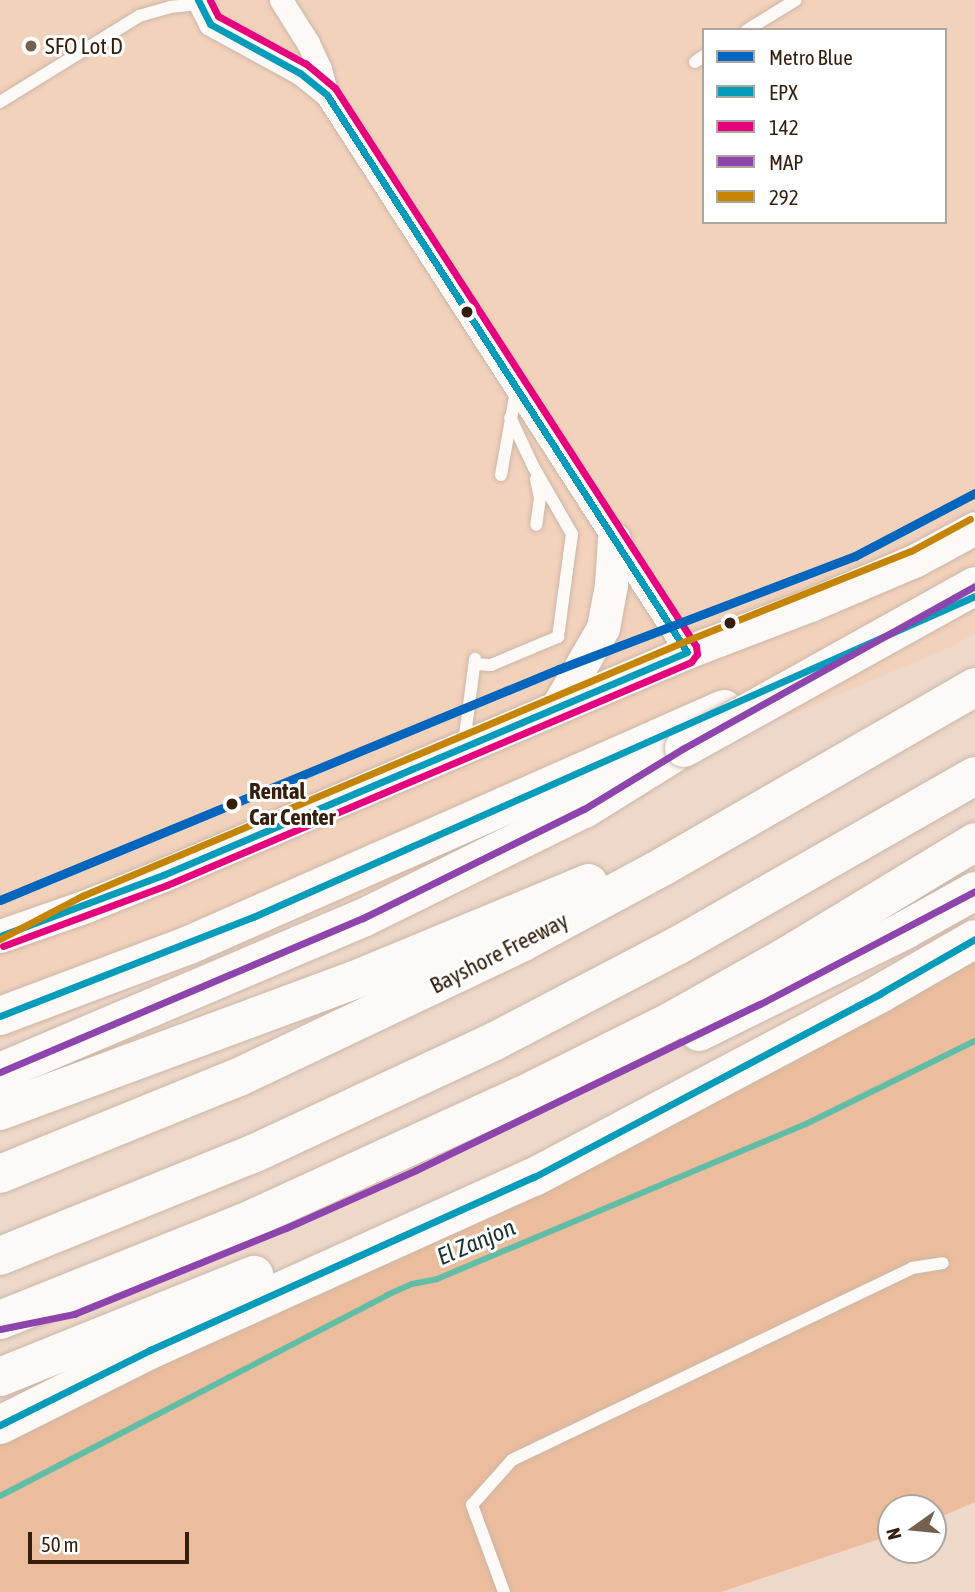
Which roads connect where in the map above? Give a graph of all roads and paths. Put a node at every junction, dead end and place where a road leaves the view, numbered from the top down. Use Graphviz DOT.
graph roads {
  1 [pos="281,0"];
  2 [pos="796,0"];
  3 [pos="198,2"];
  4 [pos="750,28"];
  5 [pos="327,95"];
  6 [pos="0,102"];
  7 [pos="517,387"];
  8 [pos="510,417"];
  9 [pos="534,468"];
  10 [pos="501,475"];
  11 [pos="537,525"];
  12 [pos="975,528"];
  13 [pos="614,539"];
  14 [pos="975,586"];
  15 [pos="975,596"];
  16 [pos="687,652"];
  17 [pos="975,687"];
  18 [pos="557,707"];
  19 [pos="463,747"];
  20 [pos="975,776"];
  21 [pos="740,822"];
  22 [pos="975,842"];
  23 [pos="975,891"];
  24 [pos="86,906"];
  25 [pos="0,936"];
  26 [pos="975,939"];
  27 [pos="278,946"];
  28 [pos="0,951"];
  29 [pos="881,993"];
  30 [pos="0,1016"];
  31 [pos="0,1041"];
  32 [pos="0,1072"];
  33 [pos="0,1111"];
  34 [pos="0,1174"];
  35 [pos="0,1256"];
  36 [pos="943,1263"];
  37 [pos="0,1320"];
  38 [pos="0,1329"];
  39 [pos="0,1377"];
  40 [pos="0,1425"];
  41 [pos="504,1592"];
  1 -- 5 [label="street"];
  2 -- 4 [label="lane"];
  3 -- 5 [label="street"];
  3 -- 6 [label="lane"];
  5 -- 7 [label="street"];
  7 -- 8 [label="lane"];
  7 -- 13 [label="street"];
  8 -- 9 [label="lane"];
  8 -- 10 [label="lane"];
  9 -- 11 [label="lane"];
  9 -- 19 [label="lane"];
  12 -- 16 [label="street"];
  13 -- 16 [label="street"];
  13 -- 18 [label="street"];
  14 -- 27 [label="highway, bridge"];
  15 -- 30 [label="highway"];
  16 -- 18 [label="street"];
  17 -- 21 [label="highway, Bayshore Freeway"];
  18 -- 19 [label="street"];
  19 -- 24 [label="street"];
  20 -- 35 [label="highway"];
  21 -- 33 [label="highway"];
  21 -- 34 [label="highway, Bayshore Freeway"];
  22 -- 37 [label="highway"];
  23 -- 38 [label="highway"];
  24 -- 25 [label="street"];
  24 -- 28 [label="street"];
  26 -- 29 [label="highway"];
  27 -- 31 [label="highway"];
  27 -- 32 [label="highway"];
  29 -- 39 [label="highway"];
  29 -- 40 [label="highway"];
  36 -- 41 [label="lane"];
}
